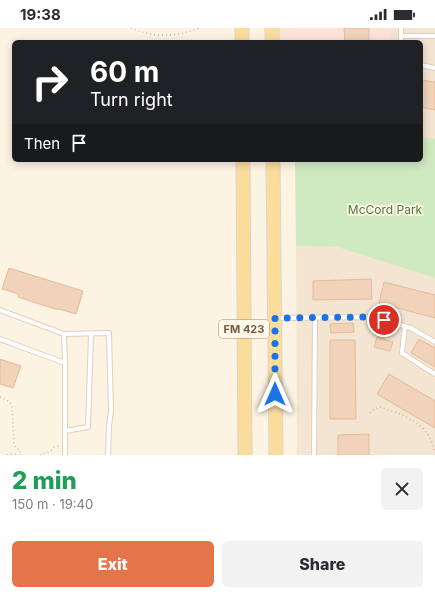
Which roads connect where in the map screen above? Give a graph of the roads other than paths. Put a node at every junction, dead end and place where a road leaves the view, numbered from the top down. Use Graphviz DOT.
graph roads {
  1 [pos="242,28"];
  2 [pos="272,28"];
  3 [pos="401,28"];
  4 [pos="402,36"];
  5 [pos="435,36"];
  6 [pos="242,40"];
  7 [pos="272,40"];
  8 [pos="401,40"];
  9 [pos="423,65"];
  10 [pos="435,68"];
  11 [pos="243,162"];
  12 [pos="273,162"];
  13 [pos="0,310"];
  14 [pos="315,317"];
  15 [pos="275,318"];
  16 [pos="405,326"];
  17 [pos="64,334"];
  18 [pos="91,334"];
  19 [pos="0,340"];
  20 [pos="435,342"];
  21 [pos="65,363"];
  22 [pos="435,374"];
  23 [pos="65,431"];
  24 [pos="65,455"];
  25 [pos="108,455"];
  26 [pos="246,455"];
  27 [pos="276,455"];
  28 [pos="314,455"];
  1 -- 6 [label="main road"];
  2 -- 7 [label="main road"];
  3 -- 4 [label="lane"];
  4 -- 5 [label="lane"];
  4 -- 8 [label="lane"];
  9 -- 10 [label="lane"];
  11 -- 26 [label="main road, FM 423"];
  12 -- 15 [label="main road, FM 423"];
  13 -- 17 [label="lane"];
  14 -- 15 [label="lane"];
  14 -- 16 [label="lane"];
  14 -- 28 [label="lane"];
  15 -- 27 [label="main road, FM 423"];
  16 -- 20 [label="lane"];
  16 -- 22 [label="lane"];
  17 -- 18 [label="lane"];
  17 -- 21 [label="lane"];
  18 -- 23 [label="lane"];
  18 -- 25 [label="lane"];
  19 -- 21 [label="lane"];
  21 -- 23 [label="lane"];
  23 -- 24 [label="lane"];
}
